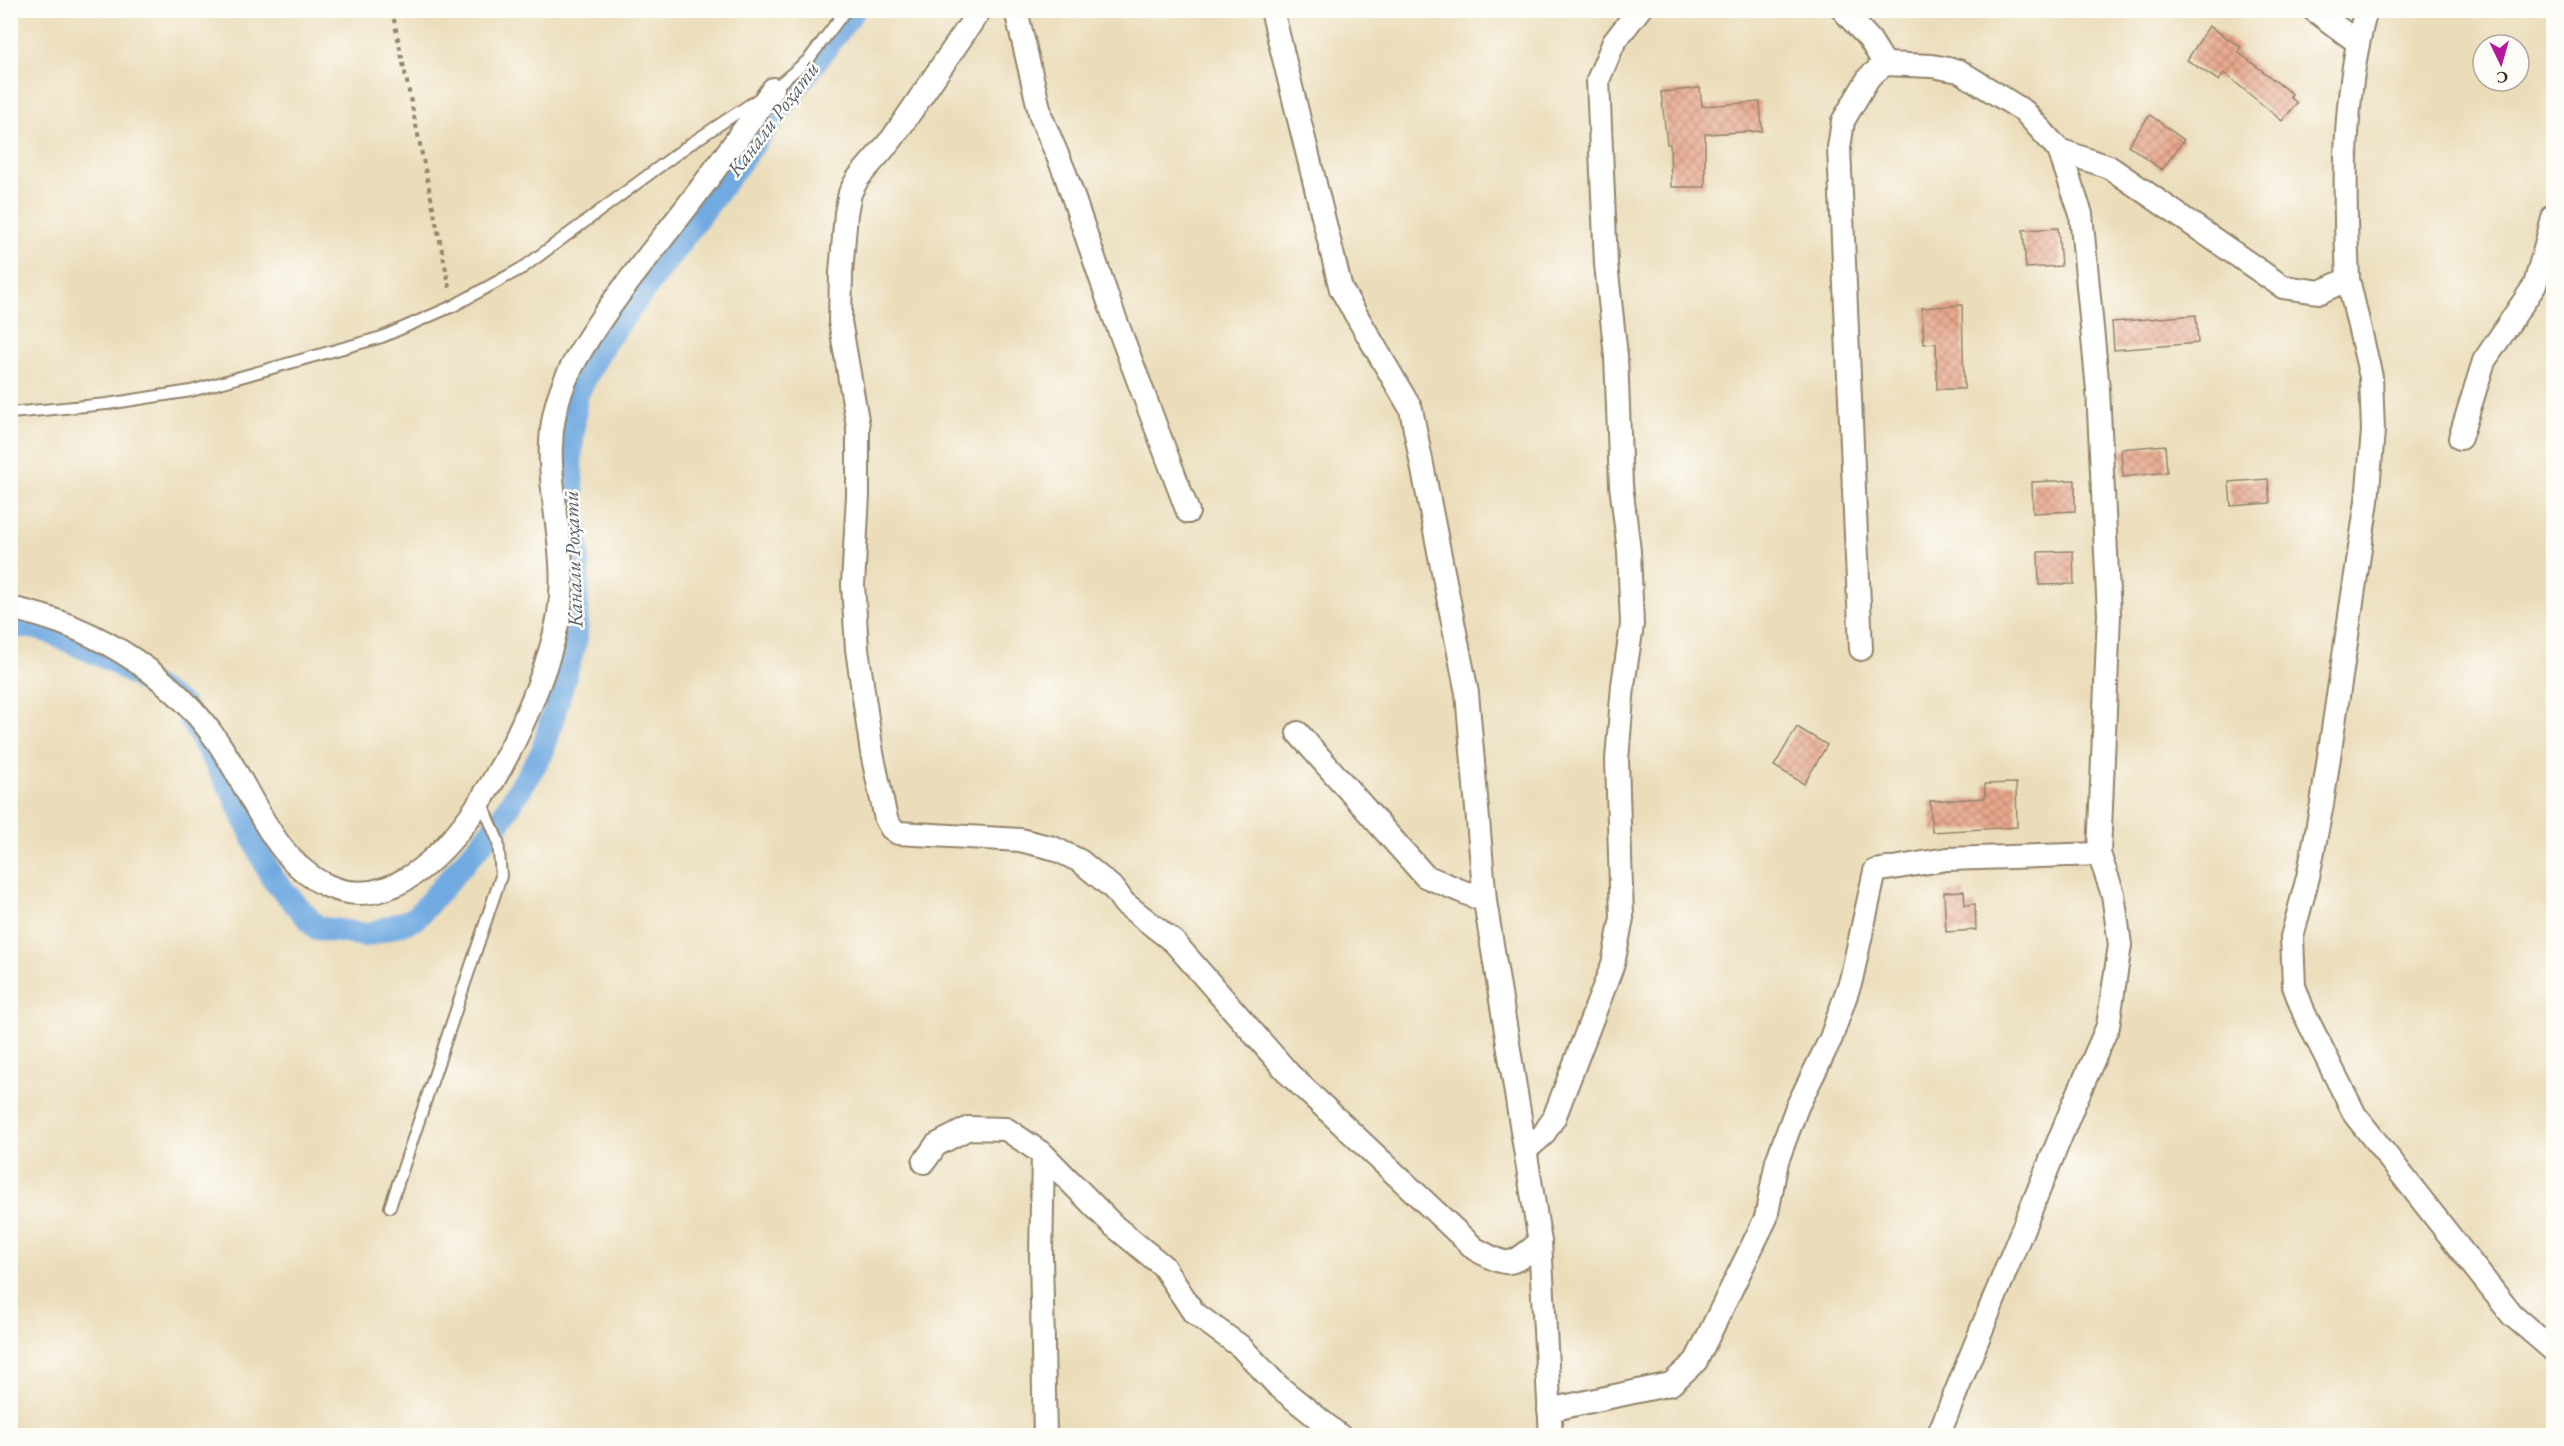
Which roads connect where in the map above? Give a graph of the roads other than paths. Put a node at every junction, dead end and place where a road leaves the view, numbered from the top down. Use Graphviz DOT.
graph roads {
  1 [pos="846,10"];
  2 [pos="980,10"];
  3 [pos="1016,10"];
  4 [pos="1272,10"];
  5 [pos="1639,10"];
  6 [pos="1843,10"];
  7 [pos="2314,10"];
  8 [pos="2366,10"];
  9 [pos="2357,42"];
  10 [pos="1885,64"];
  11 [pos="773,89"];
  12 [pos="2059,150"];
  13 [pos="2553,215"];
  14 [pos="2348,279"];
  15 [pos="10,412"];
  16 [pos="2460,438"];
  17 [pos="1188,512"];
  18 [pos="10,608"];
  19 [pos="1861,650"];
  20 [pos="1298,733"];
  21 [pos="486,809"];
  22 [pos="2099,854"];
  23 [pos="1485,901"];
  24 [pos="1527,1149"];
  25 [pos="1043,1154"];
  26 [pos="924,1162"];
  27 [pos="390,1207"];
  28 [pos="1540,1242"];
  29 [pos="2553,1351"];
  30 [pos="1549,1410"];
  31 [pos="1045,1436"];
  32 [pos="1340,1436"];
  33 [pos="1551,1436"];
  34 [pos="1938,1436"];
  1 -- 11 [label="lane"];
  2 -- 28 [label="street"];
  3 -- 17 [label="street"];
  4 -- 23 [label="street"];
  5 -- 24 [label="street"];
  6 -- 10 [label="street"];
  7 -- 9 [label="street"];
  8 -- 9 [label="street"];
  9 -- 14 [label="street"];
  10 -- 12 [label="street"];
  10 -- 19 [label="street"];
  11 -- 15 [label="lane"];
  11 -- 21 [label="street"];
  12 -- 14 [label="street"];
  12 -- 22 [label="street"];
  13 -- 16 [label="street"];
  14 -- 29 [label="street"];
  18 -- 21 [label="street"];
  20 -- 23 [label="street"];
  21 -- 27 [label="lane"];
  22 -- 30 [label="street"];
  22 -- 34 [label="street"];
  23 -- 24 [label="street"];
  24 -- 28 [label="street"];
  25 -- 26 [label="street"];
  25 -- 31 [label="street"];
  25 -- 32 [label="street"];
  28 -- 30 [label="street"];
  30 -- 33 [label="street"];
}
